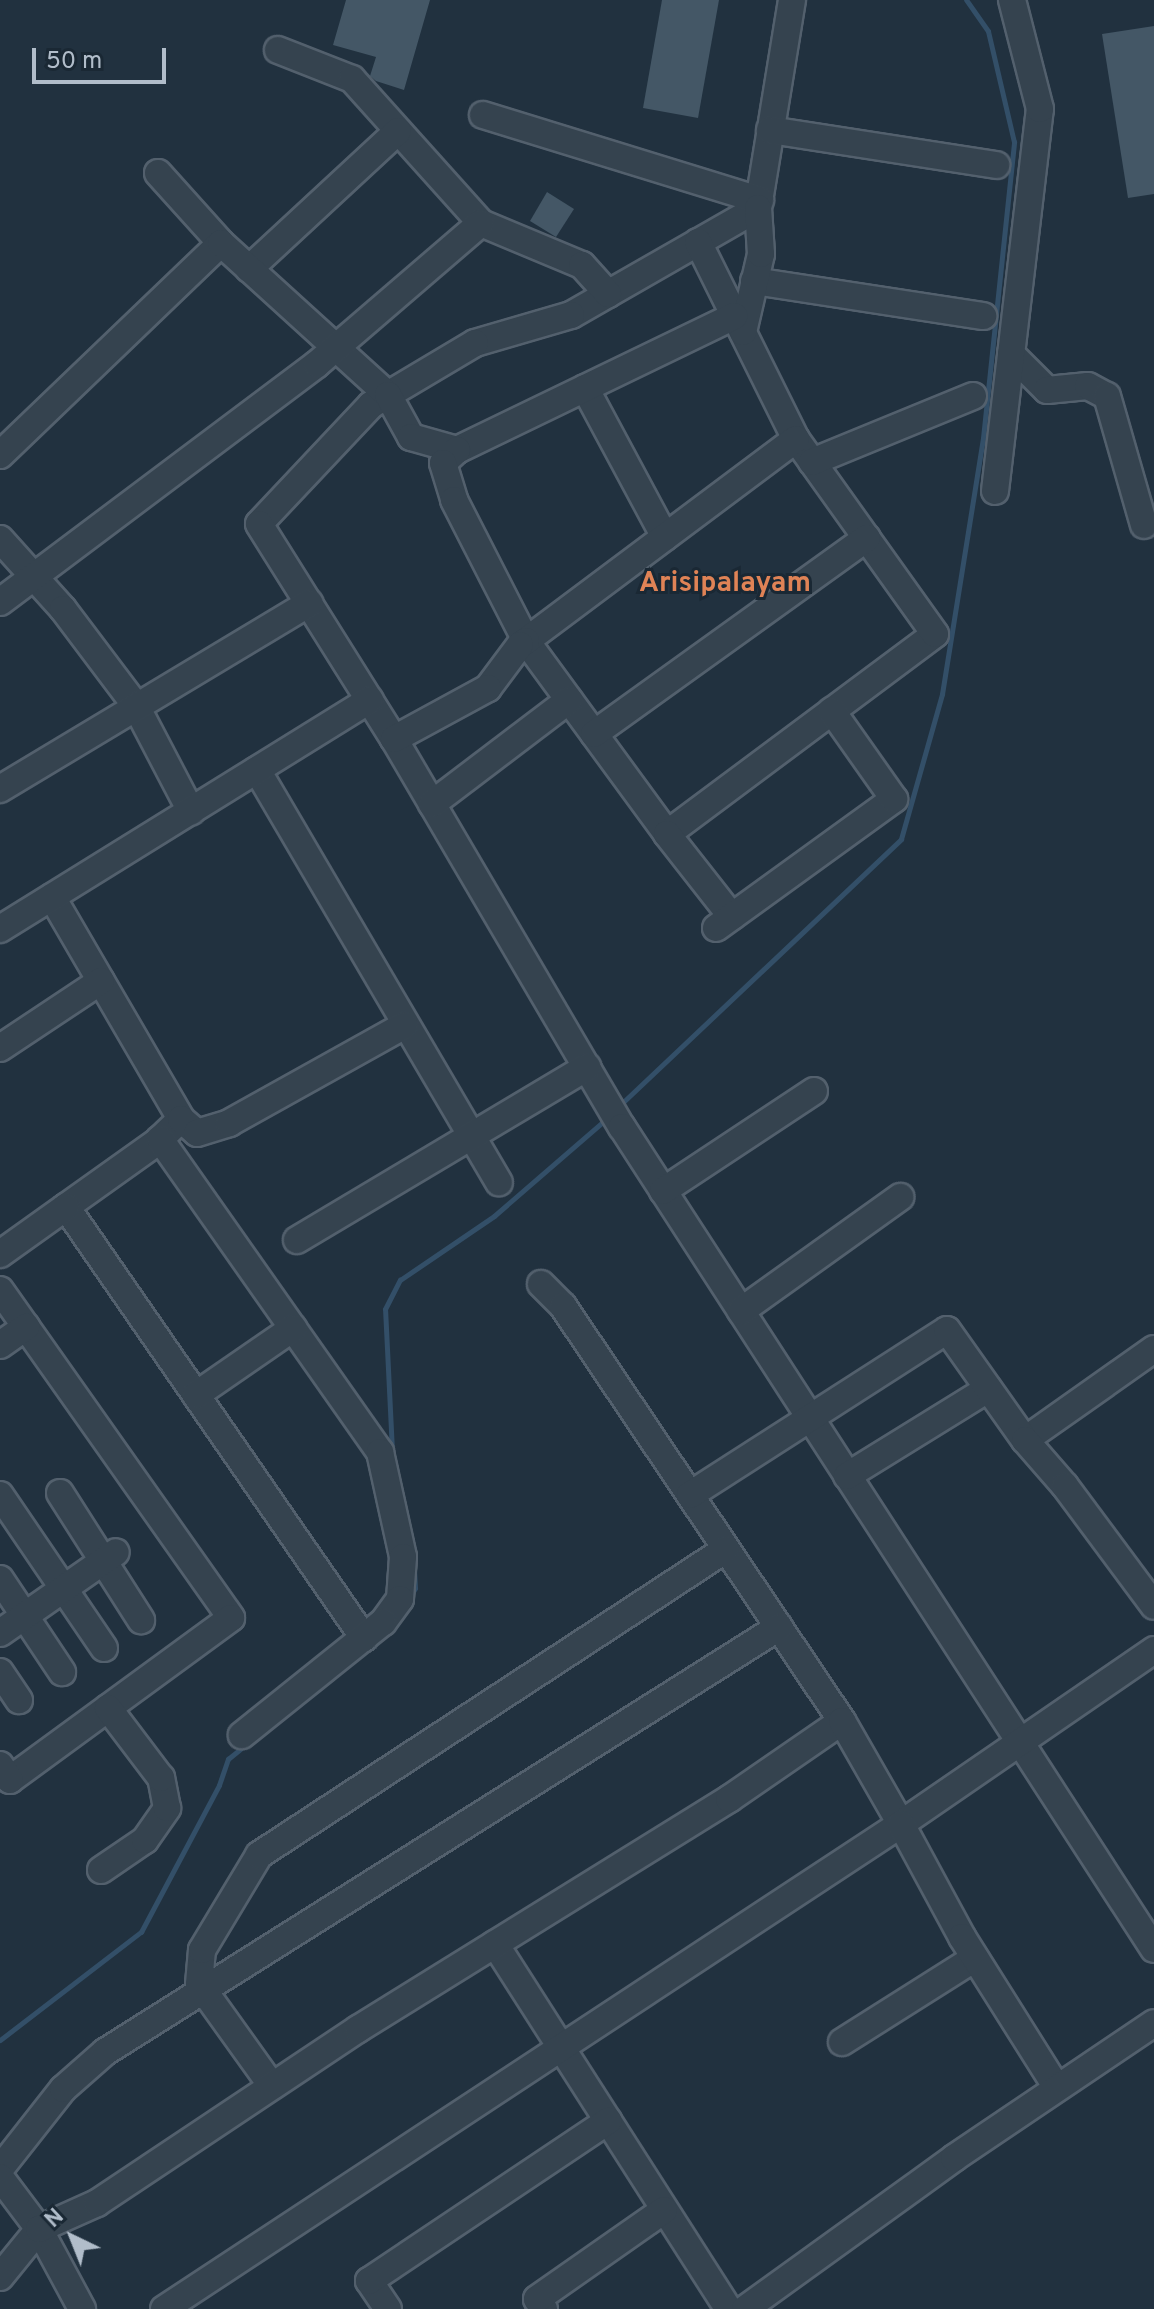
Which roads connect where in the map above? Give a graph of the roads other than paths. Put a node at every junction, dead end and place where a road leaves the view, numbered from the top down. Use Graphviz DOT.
graph roads {
  1 [pos="792,0"];
  2 [pos="1012,0"];
  3 [pos="278,50"];
  4 [pos="483,115"];
  5 [pos="770,130"];
  6 [pos="398,131"];
  7 [pos="996,165"];
  8 [pos="158,173"];
  9 [pos="759,204"];
  10 [pos="481,223"];
  11 [pos="698,242"];
  12 [pos="221,243"];
  13 [pos="249,269"];
  14 [pos="754,281"];
  15 [pos="608,294"];
  16 [pos="983,316"];
  17 [pos="738,324"];
  18 [pos="337,347"];
  19 [pos="1011,354"];
  20 [pos="585,388"];
  21 [pos="388,395"];
  22 [pos="973,396"];
  23 [pos="796,439"];
  24 [pos="457,450"];
  25 [pos="0,455"];
  26 [pos="812,462"];
  27 [pos="995,491"];
  28 [pos="1144,525"];
  29 [pos="665,537"];
  30 [pos="867,538"];
  31 [pos="0,539"];
  32 [pos="34,577"];
  33 [pos="0,602"];
  34 [pos="309,603"];
  35 [pos="526,641"];
  36 [pos="370,700"];
  37 [pos="569,700"];
  38 [pos="136,706"];
  39 [pos="832,711"];
  40 [pos="594,734"];
  41 [pos="394,739"];
  42 [pos="257,770"];
  43 [pos="0,789"];
  44 [pos="432,804"];
  45 [pos="191,811"];
  46 [pos="667,834"];
  47 [pos="52,897"];
  48 [pos="0,929"];
  49 [pos="101,981"];
  50 [pos="405,1025"];
  51 [pos="0,1048"];
  52 [pos="587,1067"];
  53 [pos="814,1091"];
  54 [pos="181,1119"];
  55 [pos="472,1137"];
  56 [pos="160,1139"];
  57 [pos="499,1182"];
  58 [pos="663,1191"];
  59 [pos="900,1197"];
  60 [pos="66,1207"];
  61 [pos="297,1240"];
  62 [pos="0,1254"];
  63 [pos="541,1284"];
  64 [pos="0,1290"];
  65 [pos="741,1311"];
  66 [pos="26,1327"];
  67 [pos="293,1328"];
  68 [pos="0,1345"];
  69 [pos="1154,1351"];
  70 [pos="988,1389"];
  71 [pos="196,1395"];
  72 [pos="810,1419"];
  73 [pos="1025,1440"];
  74 [pos="847,1476"];
  75 [pos="60,1493"];
  76 [pos="0,1495"];
  77 [pos="690,1495"];
  78 [pos="726,1549"];
  79 [pos="109,1557"];
  80 [pos="0,1579"];
  81 [pos="63,1589"];
  82 [pos="1154,1606"];
  83 [pos="24,1616"];
  84 [pos="141,1620"];
  85 [pos="779,1627"];
  86 [pos="0,1633"];
  87 [pos="364,1638"];
  88 [pos="104,1648"];
  89 [pos="1154,1650"];
  90 [pos="0,1672"];
  91 [pos="62,1672"];
  92 [pos="19,1700"];
  93 [pos="108,1708"];
  94 [pos="842,1721"];
  95 [pos="242,1735"];
  96 [pos="1020,1743"];
  97 [pos="3,1777"];
  98 [pos="901,1824"];
  99 [pos="101,1870"];
  100 [pos="495,1944"];
  101 [pos="1154,1949"];
  102 [pos="975,1958"];
  103 [pos="203,1989"];
  104 [pos="1154,2023"];
  105 [pos="842,2042"];
  106 [pos="561,2048"];
  107 [pos="272,2086"];
  108 [pos="1057,2088"];
  109 [pos="608,2121"];
  110 [pos="0,2169"];
  111 [pos="0,2177"];
  112 [pos="664,2210"];
  113 [pos="39,2229"];
  114 [pos="0,2277"];
  115 [pos="82,2309"];
  116 [pos="164,2309"];
  117 [pos="388,2309"];
  118 [pos="544,2309"];
  119 [pos="728,2309"];
  120 [pos="745,2309"];
  1 -- 5 [label="street"];
  2 -- 19 [label="street"];
  3 -- 6 [label="street"];
  4 -- 9 [label="street"];
  5 -- 7 [label="street"];
  5 -- 9 [label="street"];
  6 -- 10 [label="street"];
  6 -- 13 [label="street"];
  8 -- 12 [label="street"];
  9 -- 11 [label="street"];
  9 -- 14 [label="street"];
  10 -- 15 [label="street"];
  10 -- 18 [label="street"];
  11 -- 15 [label="street"];
  11 -- 17 [label="street"];
  12 -- 13 [label="street"];
  12 -- 25 [label="street"];
  13 -- 18 [label="street"];
  14 -- 16 [label="street"];
  14 -- 17 [label="street"];
  15 -- 21 [label="street"];
  17 -- 20 [label="street"];
  17 -- 23 [label="street"];
  18 -- 21 [label="street"];
  18 -- 32 [label="street"];
  19 -- 27 [label="street"];
  19 -- 28 [label="street"];
  20 -- 24 [label="street"];
  20 -- 29 [label="street"];
  21 -- 24 [label="street"];
  21 -- 34 [label="street"];
  22 -- 26 [label="street"];
  23 -- 26 [label="street"];
  23 -- 29 [label="street"];
  24 -- 35 [label="street"];
  26 -- 30 [label="street"];
  29 -- 35 [label="street"];
  30 -- 39 [label="street"];
  30 -- 40 [label="street"];
  31 -- 32 [label="street"];
  32 -- 33 [label="street"];
  32 -- 38 [label="street"];
  34 -- 36 [label="street"];
  34 -- 38 [label="street"];
  35 -- 37 [label="street"];
  35 -- 41 [label="street"];
  36 -- 41 [label="street"];
  36 -- 42 [label="street"];
  37 -- 40 [label="street"];
  37 -- 44 [label="street"];
  38 -- 43 [label="street"];
  38 -- 45 [label="street"];
  39 -- 46 [label="street"];
  39 -- 46 [label="street"];
  40 -- 46 [label="street"];
  41 -- 44 [label="street"];
  42 -- 45 [label="street"];
  42 -- 50 [label="street"];
  44 -- 52 [label="street"];
  45 -- 47 [label="street"];
  47 -- 48 [label="street"];
  47 -- 49 [label="street"];
  49 -- 51 [label="street"];
  49 -- 54 [label="street"];
  50 -- 54 [label="street"];
  50 -- 55 [label="street"];
  52 -- 55 [label="street"];
  52 -- 58 [label="street"];
  53 -- 58 [label="street"];
  54 -- 56 [label="street"];
  55 -- 57 [label="street"];
  55 -- 61 [label="street"];
  56 -- 60 [label="street"];
  56 -- 67 [label="street"];
  58 -- 65 [label="street"];
  59 -- 65 [label="street"];
  60 -- 62 [label="street"];
  60 -- 71 [label="street"];
  63 -- 77 [label="street"];
  64 -- 66 [label="street"];
  65 -- 72 [label="street"];
  66 -- 68 [label="street"];
  66 -- 93 [label="street"];
  67 -- 71 [label="street"];
  67 -- 87 [label="street"];
  69 -- 73 [label="street"];
  70 -- 72 [label="street"];
  70 -- 73 [label="street"];
  70 -- 74 [label="street"];
  71 -- 87 [label="street"];
  72 -- 74 [label="street"];
  72 -- 77 [label="street"];
  73 -- 82 [label="street"];
  74 -- 96 [label="street"];
  75 -- 79 [label="street"];
  76 -- 81 [label="street"];
  77 -- 78 [label="street"];
  78 -- 85 [label="street"];
  78 -- 103 [label="street"];
  79 -- 81 [label="street"];
  79 -- 84 [label="street"];
  80 -- 83 [label="street"];
  81 -- 83 [label="street"];
  81 -- 88 [label="street"];
  83 -- 86 [label="street"];
  83 -- 91 [label="street"];
  85 -- 94 [label="street"];
  85 -- 103 [label="street"];
  87 -- 95 [label="street"];
  89 -- 96 [label="street"];
  90 -- 92 [label="street"];
  93 -- 97 [label="street"];
  93 -- 99 [label="street"];
  94 -- 98 [label="street"];
  94 -- 100 [label="street"];
  96 -- 98 [label="street"];
  96 -- 101 [label="street"];
  98 -- 102 [label="street"];
  98 -- 106 [label="street"];
  100 -- 106 [label="street"];
  100 -- 107 [label="street"];
  102 -- 105 [label="street"];
  102 -- 108 [label="street"];
  103 -- 107 [label="street"];
  103 -- 110 [label="street"];
  104 -- 108 [label="street"];
  106 -- 109 [label="street"];
  106 -- 116 [label="street"];
  107 -- 113 [label="street"];
  108 -- 120 [label="street"];
  109 -- 112 [label="street"];
  109 -- 117 [label="street"];
  111 -- 113 [label="street"];
  112 -- 118 [label="street"];
  112 -- 119 [label="street"];
  113 -- 114 [label="street"];
  113 -- 115 [label="street"];
}
